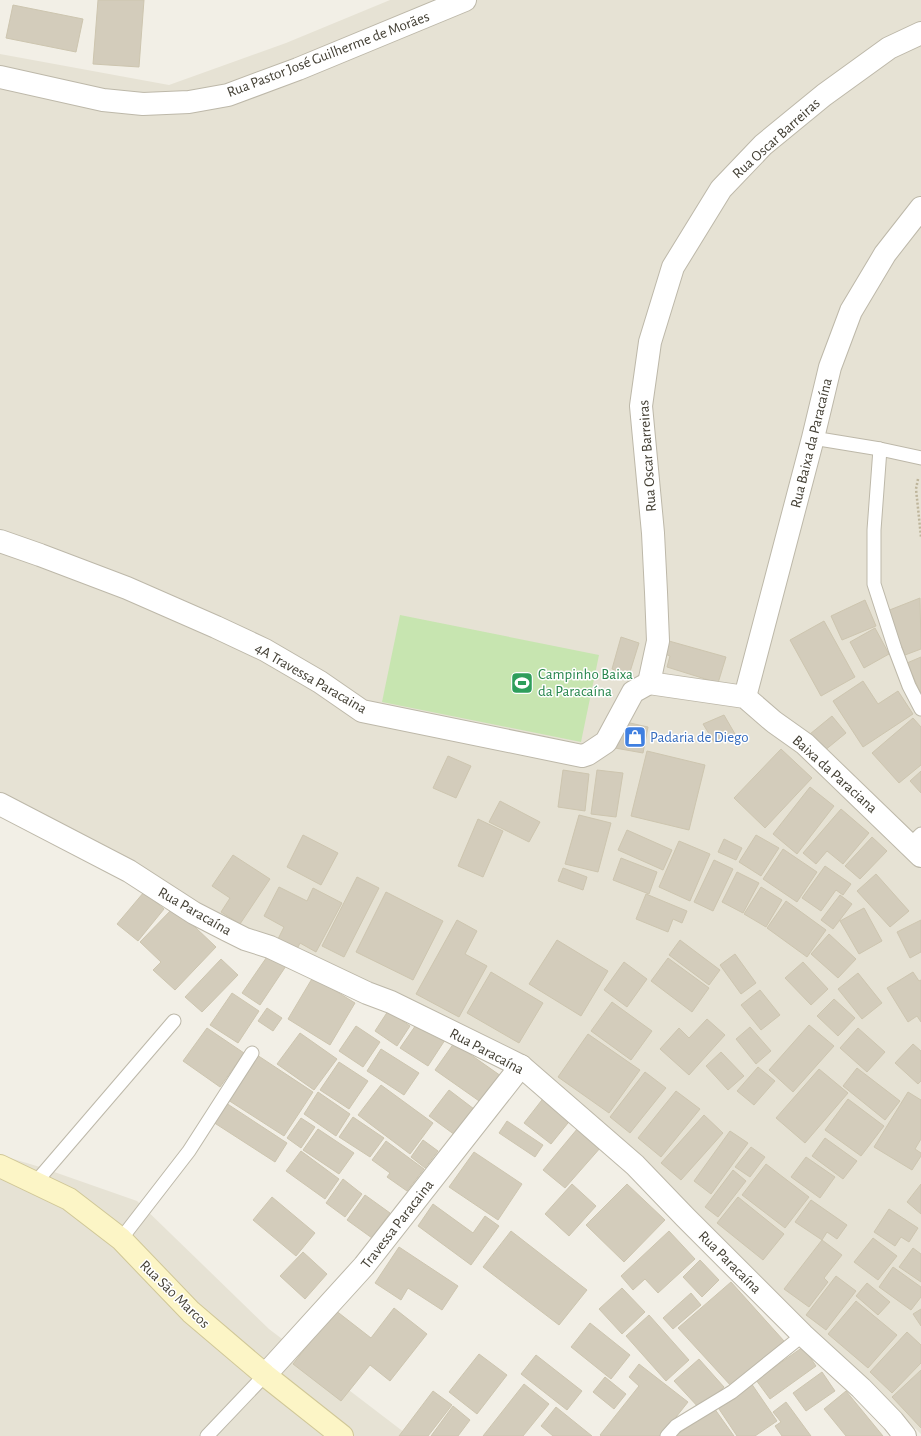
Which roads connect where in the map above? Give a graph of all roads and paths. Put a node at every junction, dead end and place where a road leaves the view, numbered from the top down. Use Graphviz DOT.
graph roads {
  1 [pos="465,0"];
  2 [pos="921,33"];
  3 [pos="0,77"];
  4 [pos="921,208"];
  5 [pos="813,438"];
  6 [pos="880,449"];
  7 [pos="921,458"];
  8 [pos="920,474"];
  9 [pos="921,537"];
  10 [pos="0,541"];
  11 [pos="649,683"];
  12 [pos="745,697"];
  13 [pos="921,709"];
  14 [pos="0,804"];
  15 [pos="917,845"];
  16 [pos="174,1022"];
  17 [pos="252,1053"];
  18 [pos="520,1066"];
  19 [pos="0,1166"];
  20 [pos="35,1183"];
  21 [pos="121,1239"];
  22 [pos="803,1335"];
  23 [pos="265,1375"];
  24 [pos="207,1436"];
  25 [pos="342,1436"];
  26 [pos="667,1436"];
  27 [pos="905,1436"];
  1 -- 3 [label="street, Rua Pastor José Guilherme de Morães"];
  2 -- 11 [label="street, Rua Oscar Barreiras"];
  4 -- 5 [label="street, Rua Baixa da Paracaína"];
  5 -- 6 [label="lane"];
  5 -- 12 [label="street, Rua Baixa da Paracaína"];
  6 -- 7 [label="lane"];
  6 -- 13 [label="lane"];
  8 -- 9 [label="path"];
  10 -- 11 [label="street, 4A Travessa Paracaina"];
  11 -- 12 [label="street"];
  12 -- 15 [label="street, Baixa da Paraciana"];
  14 -- 18 [label="street, Rua Paracaína"];
  16 -- 20 [label="lane"];
  17 -- 21 [label="lane"];
  18 -- 22 [label="street, Rua Paracaína"];
  18 -- 23 [label="street, Travessa Paracaina"];
  19 -- 20 [label="main road, Rua São Marcos"];
  20 -- 21 [label="main road, Rua São Marcos"];
  21 -- 23 [label="main road, Rua São Marcos"];
  22 -- 26 [label="lane"];
  22 -- 27 [label="street, Rua Paracaína"];
  23 -- 24 [label="lane"];
  23 -- 25 [label="main road, Rua São Marcos"];
}
